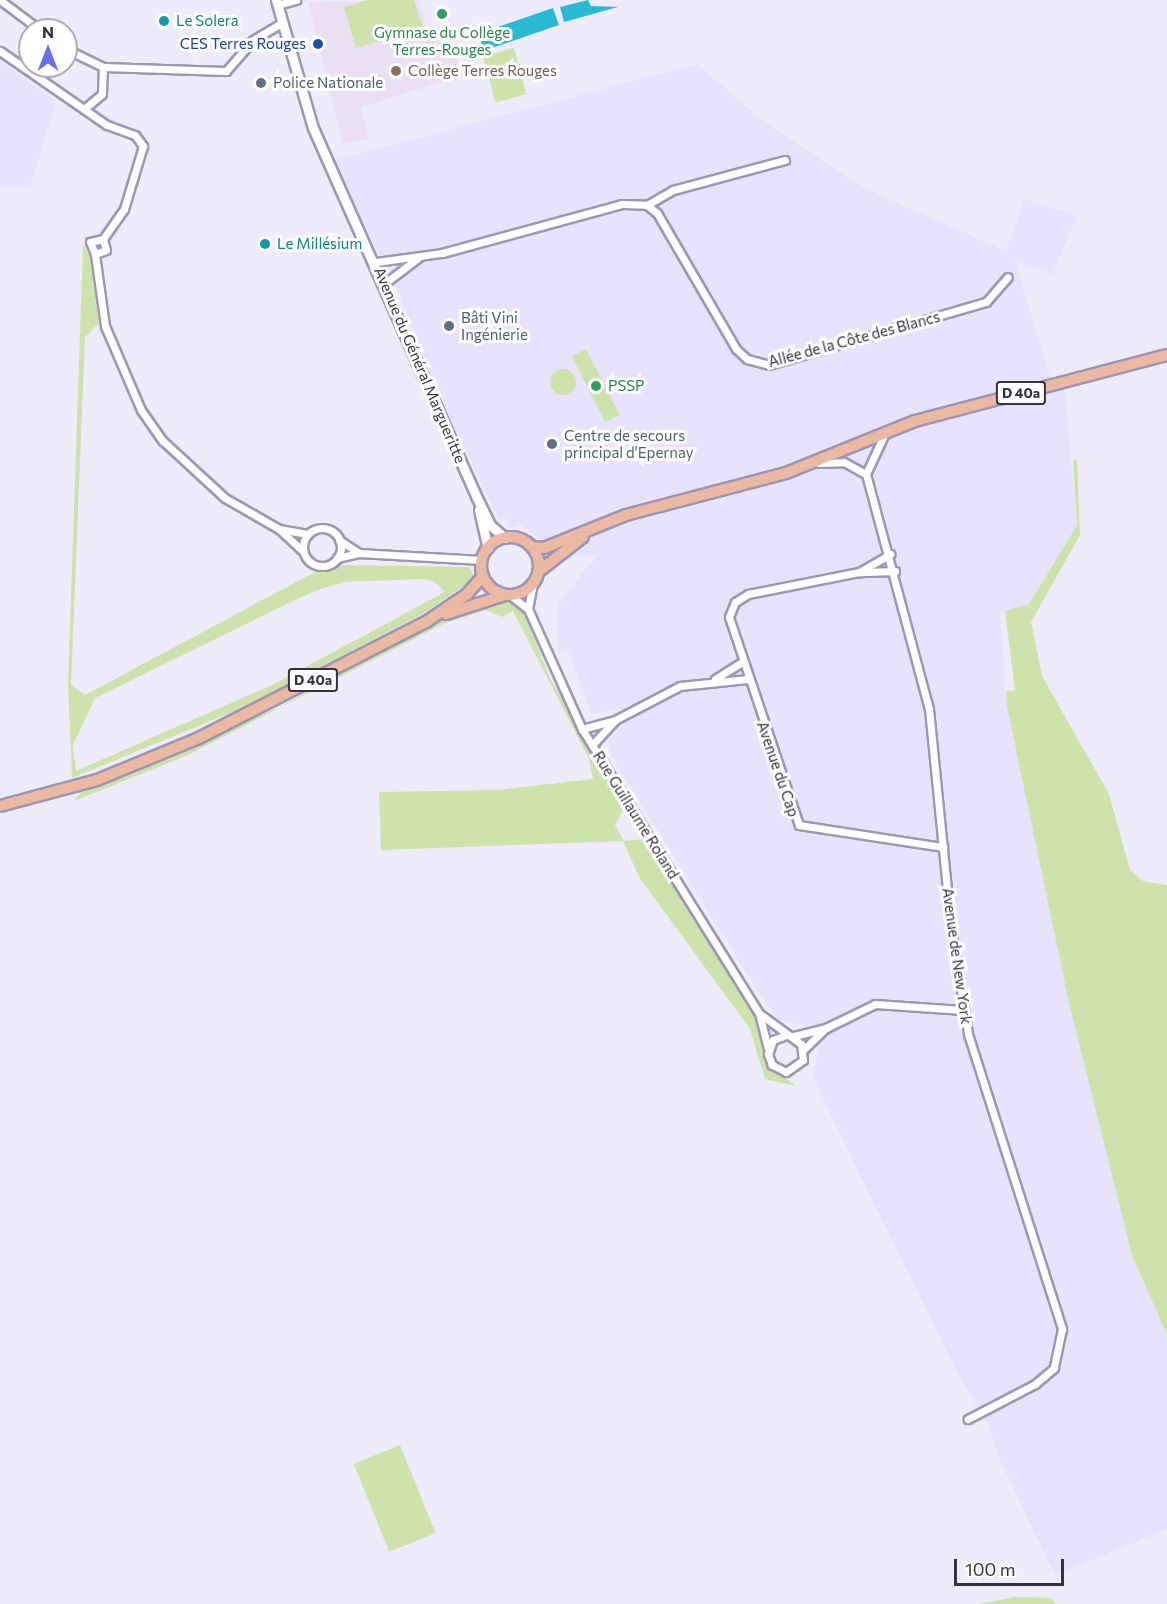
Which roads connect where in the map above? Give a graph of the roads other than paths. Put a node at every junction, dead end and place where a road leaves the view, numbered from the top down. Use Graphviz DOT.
graph roads {
  1 [pos="0,0"];
  2 [pos="296,0"];
  3 [pos="277,3"];
  4 [pos="24,18"];
  5 [pos="281,23"];
  6 [pos="0,51"];
  7 [pos="78,56"];
  8 [pos="103,67"];
  9 [pos="84,109"];
  10 [pos="785,160"];
  11 [pos="647,205"];
  12 [pos="103,239"];
  13 [pos="95,254"];
  14 [pos="421,256"];
  15 [pos="376,262"];
  16 [pos="1008,277"];
  17 [pos="385,283"];
  18 [pos="1167,355"];
  19 [pos="888,429"];
  20 [pos="808,465"];
  21 [pos="866,474"];
  22 [pos="476,496"];
  23 [pos="279,529"];
  24 [pos="595,529"];
  25 [pos="308,534"];
  26 [pos="505,538"];
  27 [pos="339,540"];
  28 [pos="532,547"];
  29 [pos="488,548"];
  30 [pos="303,551"];
  31 [pos="359,554"];
  32 [pos="890,554"];
  33 [pos="337,558"];
  34 [pos="482,560"];
  35 [pos="895,571"];
  36 [pos="538,572"];
  37 [pos="859,572"];
  38 [pos="483,576"];
  39 [pos="533,584"];
  40 [pos="508,595"];
  41 [pos="528,609"];
  42 [pos="426,622"];
  43 [pos="741,663"];
  44 [pos="716,679"];
  45 [pos="748,679"];
  46 [pos="615,720"];
  47 [pos="582,729"];
  48 [pos="592,745"];
  49 [pos="0,806"];
  50 [pos="943,847"];
  51 [pos="963,1010"];
  52 [pos="759,1013"];
  53 [pos="826,1028"];
  54 [pos="789,1036"];
  55 [pos="768,1048"];
  56 [pos="803,1050"];
  57 [pos="968,1419"];
  1 -- 4 [label="street"];
  2 -- 3 [label="street"];
  3 -- 5 [label="street, Avenue du Général Margueritte"];
  5 -- 8 [label="street"];
  5 -- 15 [label="street, Avenue du Général Margueritte"];
  6 -- 9 [label="street"];
  7 -- 8 [label="street"];
  8 -- 9 [label="street"];
  9 -- 12 [label="street"];
  10 -- 11 [label="street"];
  11 -- 14 [label="street"];
  11 -- 16 [label="street, Allée de la Côte des Blancs"];
  12 -- 13 [label="street"];
  12 -- 13 [label="street"];
  13 -- 23 [label="street"];
  14 -- 15 [label="street"];
  14 -- 17 [label="street"];
  15 -- 17 [label="street, Avenue du Général Margueritte"];
  17 -- 22 [label="street, Avenue du Général Margueritte"];
  18 -- 19 [label="main road, D 40a"];
  19 -- 20 [label="main road, D 40a"];
  19 -- 21 [label="street"];
  20 -- 21 [label="street"];
  20 -- 24 [label="main road, D 40a"];
  21 -- 32 [label="street, Avenue de New York"];
  22 -- 26 [label="street, Avenue du Général Margueritte"];
  22 -- 29 [label="street, Avenue du Général Margueritte"];
  23 -- 25 [label="street"];
  23 -- 30 [label="street"];
  24 -- 28 [label="main road, D 40a"];
  24 -- 36 [label="main road, D 40a"];
  25 -- 27 [label="street"];
  25 -- 30 [label="street"];
  26 -- 28 [label="main road"];
  26 -- 29 [label="main road"];
  27 -- 31 [label="street"];
  27 -- 33 [label="street"];
  28 -- 36 [label="main road"];
  29 -- 34 [label="main road"];
  30 -- 33 [label="street"];
  31 -- 33 [label="street"];
  31 -- 34 [label="street"];
  32 -- 35 [label="street, Avenue de New York"];
  32 -- 37 [label="street"];
  34 -- 38 [label="main road"];
  35 -- 37 [label="street"];
  35 -- 50 [label="street, Avenue de New York"];
  36 -- 39 [label="main road"];
  37 -- 43 [label="street, Avenue du Cap"];
  38 -- 40 [label="main road"];
  38 -- 42 [label="main road, D 40a"];
  39 -- 40 [label="main road"];
  39 -- 41 [label="street"];
  40 -- 41 [label="street"];
  40 -- 42 [label="main road, D 40a"];
  41 -- 47 [label="street, Rue Guillaume Roland"];
  42 -- 49 [label="main road, D 40a"];
  43 -- 44 [label="street"];
  43 -- 45 [label="street, Avenue du Cap"];
  44 -- 45 [label="street"];
  44 -- 46 [label="street"];
  45 -- 50 [label="street, Avenue du Cap"];
  46 -- 47 [label="street"];
  46 -- 48 [label="street"];
  47 -- 48 [label="street, Rue Guillaume Roland"];
  48 -- 52 [label="street, Rue Guillaume Roland"];
  50 -- 51 [label="street, Avenue de New York"];
  51 -- 53 [label="street"];
  51 -- 57 [label="street, Avenue de New York"];
  52 -- 54 [label="street, Rue Guillaume Roland"];
  52 -- 55 [label="street, Rue Guillaume Roland"];
  53 -- 54 [label="street"];
  53 -- 56 [label="street"];
  54 -- 55 [label="street"];
  54 -- 56 [label="street"];
  55 -- 56 [label="street"];
}
